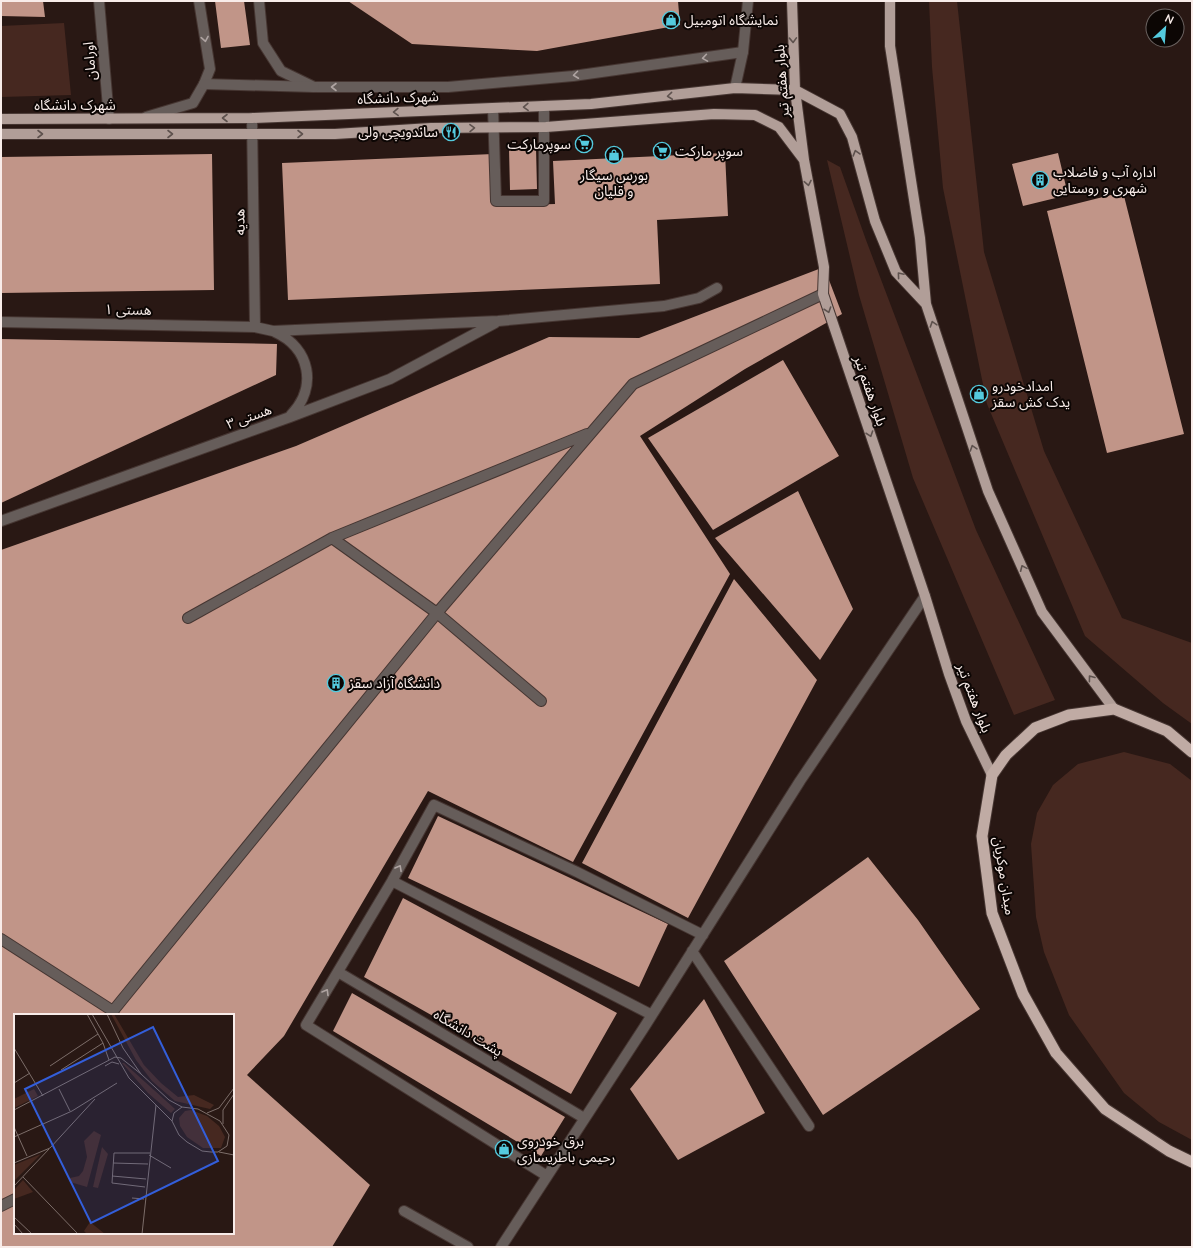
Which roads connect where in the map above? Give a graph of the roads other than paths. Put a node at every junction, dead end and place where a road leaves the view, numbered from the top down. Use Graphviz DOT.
graph roads {
  1 [pos="99,1"];
  2 [pos="199,1"];
  3 [pos="259,1"];
  4 [pos="748,1"];
  5 [pos="792,1"];
  6 [pos="890,1"];
  7 [pos="743,52"];
  8 [pos="204,84"];
  9 [pos="314,87"];
  10 [pos="735,88"];
  11 [pos="795,90"];
  12 [pos="544,106"];
  13 [pos="493,108"];
  14 [pos="1,118"];
  15 [pos="142,118"];
  16 [pos="252,118"];
  17 [pos="109,119"];
  18 [pos="493,127"];
  19 [pos="546,127"];
  20 [pos="1,134"];
  21 [pos="253,134"];
  22 [pos="804,160"];
  23 [pos="717,288"];
  24 [pos="823,294"];
  25 [pos="926,304"];
  26 [pos="498,321"];
  27 [pos="1,322"];
  28 [pos="255,327"];
  29 [pos="273,331"];
  30 [pos="290,417"];
  31 [pos="589,433"];
  32 [pos="1,521"];
  33 [pos="332,538"];
  34 [pos="925,596"];
  35 [pos="437,612"];
  36 [pos="188,618"];
  37 [pos="541,701"];
  38 [pos="1114,709"];
  39 [pos="1192,752"];
  40 [pos="992,775"];
  41 [pos="392,881"];
  42 [pos="703,935"];
  43 [pos="1,939"];
  44 [pos="692,951"];
  45 [pos="338,972"];
  46 [pos="114,1013"];
  47 [pos="652,1015"];
  48 [pos="584,1118"];
  49 [pos="809,1126"];
  50 [pos="1192,1162"];
  51 [pos="547,1176"];
  52 [pos="14,1200"];
  53 [pos="1,1206"];
  54 [pos="404,1211"];
  55 [pos="468,1247"];
  56 [pos="501,1247"];
  1 -- 17 [label="street, اورامان"];
  2 -- 8 [label="street, one-way"];
  3 -- 9 [label="street"];
  4 -- 7 [label="street"];
  5 -- 11 [label="main road, بلوار هفتم تیر, one-way"];
  6 -- 25 [label="main road"];
  7 -- 9 [label="street, one-way"];
  7 -- 10 [label="street"];
  8 -- 9 [label="street"];
  8 -- 15 [label="street"];
  10 -- 11 [label="main road, شهرک دانشگاه"];
  10 -- 12 [label="main road, شهرک دانشگاه, one-way"];
  11 -- 22 [label="main road, بلوار هفتم تیر"];
  25 -- 11 [label="main road, one-way"];
  12 -- 13 [label="main road, شهرک دانشگاه, one-way"];
  12 -- 19 [label="street"];
  13 -- 16 [label="main road, شهرک دانشگاه, one-way"];
  13 -- 18 [label="street"];
  14 -- 17 [label="main road, شهرک دانشگاه"];
  16 -- 15 [label="main road, شهرک دانشگاه, one-way"];
  15 -- 17 [label="main road, شهرک دانشگاه"];
  16 -- 21 [label="street, هدیه"];
  18 -- 19 [label="main road"];
  18 -- 19 [label="street"];
  21 -- 18 [label="main road, one-way"];
  19 -- 22 [label="main road"];
  20 -- 21 [label="main road, one-way"];
  21 -- 28 [label="street, هدیه"];
  22 -- 24 [label="main road, بلوار هفتم تیر, one-way"];
  23 -- 26 [label="street"];
  24 -- 31 [label="street"];
  24 -- 34 [label="main road, بلوار هفتم تیر, one-way"];
  38 -- 25 [label="main road, one-way"];
  26 -- 29 [label="street"];
  26 -- 30 [label="street, هستی ۳"];
  27 -- 28 [label="street, هستی ۱"];
  28 -- 29 [label="street, هستی ۱"];
  29 -- 30 [label="street"];
  30 -- 32 [label="street, هستی ۳"];
  31 -- 33 [label="street"];
  31 -- 35 [label="street"];
  33 -- 35 [label="street"];
  33 -- 36 [label="street"];
  34 -- 40 [label="main road, بلوار هفتم تیر"];
  34 -- 42 [label="street"];
  35 -- 37 [label="street"];
  35 -- 46 [label="street"];
  38 -- 39 [label="highway"];
  38 -- 40 [label="highway, میدان موکریان"];
  40 -- 50 [label="highway, میدان موکریان"];
  41 -- 42 [label="street, one-way"];
  41 -- 45 [label="street"];
  41 -- 47 [label="street"];
  42 -- 44 [label="street"];
  43 -- 46 [label="street"];
  44 -- 47 [label="street"];
  44 -- 49 [label="street"];
  45 -- 48 [label="street, پشت دانشگاه"];
  51 -- 45 [label="street, one-way"];
  47 -- 48 [label="street"];
  48 -- 51 [label="street"];
  51 -- 56 [label="street"];
  52 -- 53 [label="street"];
  54 -- 55 [label="street"];
}
